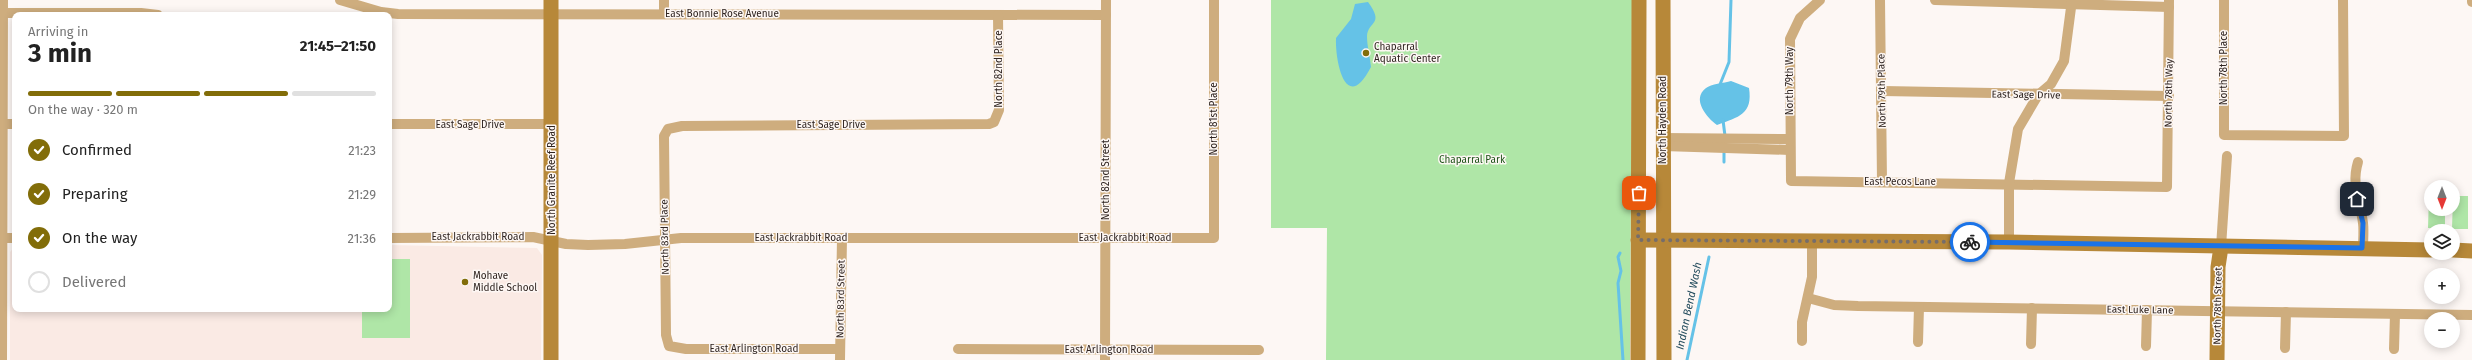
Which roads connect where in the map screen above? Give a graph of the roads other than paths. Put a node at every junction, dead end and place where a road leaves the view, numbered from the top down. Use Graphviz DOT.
graph roads {
  1 [pos="3,0"];
  2 [pos="340,0"];
  3 [pos="664,0"];
  4 [pos="1106,0"];
  5 [pos="1214,0"];
  6 [pos="1639,0"];
  7 [pos="1663,0"];
  8 [pos="1820,0"];
  9 [pos="1880,0"];
  10 [pos="1936,0"];
  11 [pos="2224,0"];
  12 [pos="2344,0"];
  13 [pos="2072,2"];
  14 [pos="2169,3"];
  15 [pos="551,7"];
  16 [pos="381,12"];
  17 [pos="2,13"];
  18 [pos="12,13"];
  19 [pos="392,13"];
  20 [pos="664,14"];
  21 [pos="998,15"];
  22 [pos="1106,15"];
  23 [pos="1883,91"];
  24 [pos="2038,95"];
  25 [pos="2169,96"];
  26 [pos="994,122"];
  27 [pos="2,124"];
  28 [pos="392,124"];
  29 [pos="552,124"];
  30 [pos="668,129"];
  31 [pos="1790,139"];
  32 [pos="1662,142"];
  33 [pos="1790,150"];
  34 [pos="2227,156"];
  35 [pos="2358,162"];
  36 [pos="1882,182"];
  37 [pos="2009,183"];
  38 [pos="2167,187"];
  39 [pos="1,238"];
  40 [pos="12,238"];
  41 [pos="392,238"];
  42 [pos="842,238"];
  43 [pos="1106,238"];
  44 [pos="1214,238"];
  45 [pos="665,240"];
  46 [pos="1638,240"];
  47 [pos="1662,240"];
  48 [pos="551,241"];
  49 [pos="1812,241"];
  50 [pos="2009,242"];
  51 [pos="2221,247"];
  52 [pos="2362,248"];
  53 [pos="2424,250"];
  54 [pos="2460,250"];
  55 [pos="2472,251"];
  56 [pos="1808,298"];
  57 [pos="1919,307"];
  58 [pos="2032,308"];
  59 [pos="2147,310"];
  60 [pos="2217,311"];
  61 [pos="2286,312"];
  62 [pos="2395,314"];
  63 [pos="2472,315"];
  64 [pos="1802,341"];
  65 [pos="1918,342"];
  66 [pos="2031,344"];
  67 [pos="669,346"];
  68 [pos="2146,346"];
  69 [pos="2285,348"];
  70 [pos="1,349"];
  71 [pos="840,349"];
  72 [pos="958,349"];
  73 [pos="2394,349"];
  74 [pos="1259,350"];
  75 [pos="1105,355"];
  76 [pos="2,360"];
  77 [pos="551,360"];
  78 [pos="840,360"];
  79 [pos="1638,360"];
  80 [pos="1664,360"];
  81 [pos="2217,360"];
  1 -- 17 [label="street"];
  2 -- 16 [label="street, East Bonnie Rose Avenue"];
  3 -- 20 [label="street"];
  4 -- 22 [label="street, North 82nd Street"];
  5 -- 44 [label="street, North 81st Place"];
  6 -- 46 [label="street"];
  7 -- 32 [label="street, North Hayden Road"];
  8 -- 31 [label="street, North 79th Way"];
  9 -- 23 [label="street, North 79th Place"];
  10 -- 13 [label="street"];
  11 -- 12 [label="street, North 78th Place"];
  13 -- 14 [label="street"];
  13 -- 24 [label="street"];
  14 -- 25 [label="street, North 78th Way"];
  15 -- 19 [label="street, East Bonnie Rose Avenue"];
  15 -- 20 [label="street, East Bonnie Rose Avenue"];
  15 -- 29 [label="street, North Granite Reef Road"];
  17 -- 18 [label="street"];
  17 -- 27 [label="street"];
  20 -- 21 [label="street, East Bonnie Rose Avenue"];
  21 -- 22 [label="street, East Bonnie Rose Avenue"];
  21 -- 26 [label="street, North 82nd Place"];
  22 -- 43 [label="street, North 82nd Street"];
  23 -- 24 [label="street, East Sage Drive"];
  23 -- 36 [label="street, North 79th Place"];
  24 -- 25 [label="street, East Sage Drive"];
  24 -- 37 [label="street"];
  25 -- 38 [label="street, North 78th Way"];
  26 -- 30 [label="street, East Sage Drive"];
  27 -- 39 [label="street"];
  28 -- 29 [label="street, East Sage Drive"];
  29 -- 48 [label="street, North Granite Reef Road"];
  30 -- 45 [label="street, North 83rd Place"];
  31 -- 32 [label="street"];
  31 -- 33 [label="street, North 79th Way"];
  32 -- 33 [label="street"];
  32 -- 47 [label="street, North Hayden Road"];
  33 -- 36 [label="street, East Pecos Lane"];
  34 -- 51 [label="street, North 78th Street"];
  35 -- 52 [label="street"];
  36 -- 37 [label="street, East Pecos Lane"];
  37 -- 38 [label="street, East Pecos Lane"];
  37 -- 50 [label="street"];
  39 -- 40 [label="street"];
  39 -- 70 [label="street"];
  41 -- 48 [label="street, East Jackrabbit Road"];
  42 -- 43 [label="street, East Jackrabbit Road"];
  42 -- 45 [label="street, East Jackrabbit Road"];
  42 -- 71 [label="street, North 83rd Street"];
  43 -- 44 [label="street, East Jackrabbit Road"];
  43 -- 75 [label="street, North 82nd Street"];
  45 -- 48 [label="street, East Jackrabbit Road"];
  45 -- 67 [label="street, North 83rd Place"];
  46 -- 47 [label="street"];
  46 -- 79 [label="street"];
  47 -- 49 [label="street"];
  47 -- 80 [label="street, North Hayden Road"];
  48 -- 77 [label="street, North Granite Reef Road"];
  49 -- 50 [label="street"];
  49 -- 56 [label="street"];
  50 -- 51 [label="street"];
  51 -- 52 [label="street"];
  51 -- 60 [label="street, North 78th Street"];
  52 -- 53 [label="street"];
  54 -- 55 [label="street"];
  56 -- 57 [label="street, East Luke Lane"];
  56 -- 64 [label="street"];
  57 -- 58 [label="street, East Luke Lane"];
  57 -- 65 [label="street"];
  58 -- 59 [label="street, East Luke Lane"];
  58 -- 66 [label="street"];
  59 -- 60 [label="street, East Luke Lane"];
  59 -- 68 [label="street"];
  60 -- 61 [label="street, East Luke Lane"];
  60 -- 81 [label="street, North 78th Street"];
  61 -- 62 [label="street, East Luke Lane"];
  61 -- 69 [label="street"];
  62 -- 63 [label="street, East Luke Lane"];
  62 -- 73 [label="street"];
  67 -- 71 [label="street, East Arlington Road"];
  70 -- 76 [label="street"];
  71 -- 78 [label="street, North 83rd Street"];
  72 -- 75 [label="street, East Arlington Road"];
  74 -- 75 [label="street, East Arlington Road"];
}
